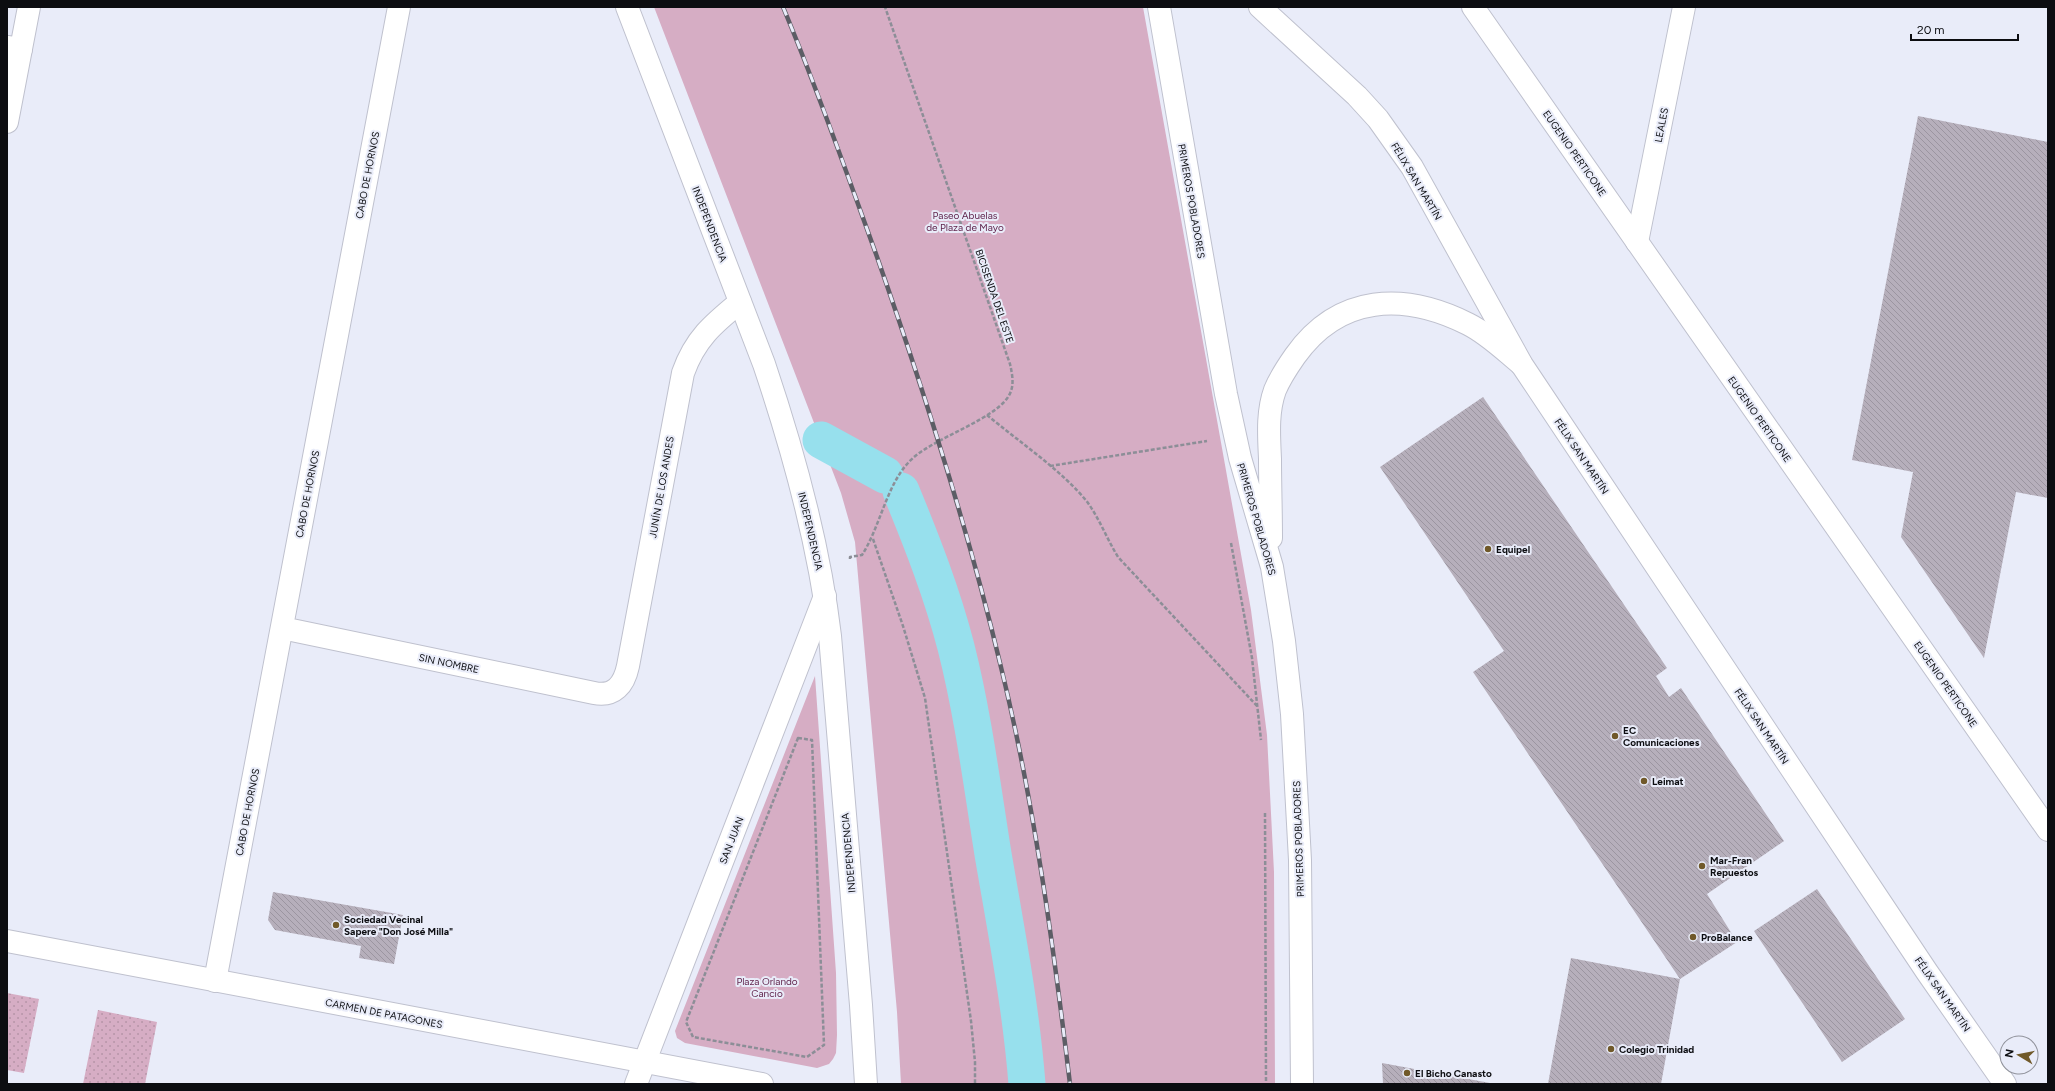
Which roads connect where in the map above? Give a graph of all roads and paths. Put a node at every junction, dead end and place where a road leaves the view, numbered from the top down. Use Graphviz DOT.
graph roads {
  1 [pos="29,7"];
  2 [pos="399,7"];
  3 [pos="627,7"];
  4 [pos="885,7"];
  5 [pos="1159,7"];
  6 [pos="1260,7"];
  7 [pos="1473,7"];
  8 [pos="1684,7"];
  9 [pos="14,48"];
  10 [pos="7,122"];
  11 [pos="1637,242"];
  12 [pos="740,302"];
  13 [pos="1522,365"];
  14 [pos="987,415"];
  15 [pos="1213,440"];
  16 [pos="1049,466"];
  17 [pos="1231,541"];
  18 [pos="1272,567"];
  19 [pos="825,596"];
  20 [pos="282,628"];
  21 [pos="615,690"];
  22 [pos="1259,708"];
  23 [pos="1262,745"];
  24 [pos="1265,810"];
  25 [pos="2048,830"];
  26 [pos="7,941"];
  27 [pos="215,981"];
  28 [pos="693,1036"];
  29 [pos="645,1063"];
  30 [pos="708,1079"];
  31 [pos="636,1084"];
  32 [pos="762,1084"];
  33 [pos="866,1084"];
  34 [pos="975,1084"];
  35 [pos="1266,1084"];
  36 [pos="1302,1084"];
  37 [pos="2005,1084"];
  1 -- 9 [label="main road"];
  2 -- 20 [label="main road, CABO DE HORNOS"];
  3 -- 12 [label="main road, INDEPENDENCIA"];
  4 -- 14 [label="path, BICISENDA DEL ESTE"];
  5 -- 18 [label="main road, PRIMEROS POBLADORES"];
  6 -- 13 [label="main road, FÉLIX SAN MARTÍN"];
  7 -- 11 [label="main road, EUGENIO PERTICONE"];
  8 -- 11 [label="main road, LEALES"];
  9 -- 10 [label="main road"];
  11 -- 25 [label="main road, EUGENIO PERTICONE"];
  12 -- 19 [label="main road, INDEPENDENCIA"];
  12 -- 21 [label="main road, JUNÍN DE LOS ANDES"];
  13 -- 18 [label="main road, FÉLIX SAN MARTÍN"];
  13 -- 37 [label="main road, FÉLIX SAN MARTÍN"];
  14 -- 16 [label="path"];
  14 -- 34 [label="path, BICISENDA DEL ESTE"];
  15 -- 16 [label="path"];
  16 -- 22 [label="path"];
  17 -- 22 [label="path"];
  18 -- 36 [label="main road, PRIMEROS POBLADORES"];
  19 -- 29 [label="main road, SAN JUAN"];
  19 -- 33 [label="main road, INDEPENDENCIA"];
  20 -- 21 [label="main road, SIN NOMBRE"];
  20 -- 27 [label="main road, CABO DE HORNOS"];
  22 -- 23 [label="path"];
  24 -- 35 [label="path"];
  26 -- 27 [label="main road, CARMEN DE PATAGONES"];
  27 -- 29 [label="main road, CARMEN DE PATAGONES"];
  28 -- 28 [label="path"];
  29 -- 30 [label="main road, CARMEN DE PATAGONES"];
  29 -- 31 [label="main road, SAN JUAN"];
  30 -- 32 [label="main road, CARMEN DE PATAGONES"];
}
